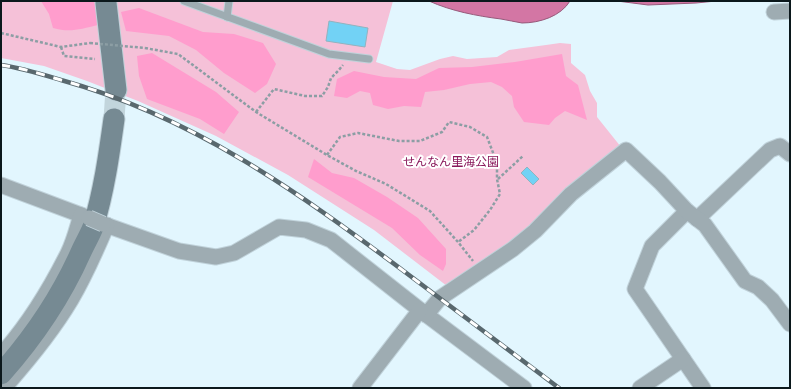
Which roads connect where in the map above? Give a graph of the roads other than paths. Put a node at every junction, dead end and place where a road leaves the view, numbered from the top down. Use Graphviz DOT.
graph roads {
  1 [pos="184,1"];
  2 [pos="229,1"];
  3 [pos="105,2"];
  4 [pos="790,11"];
  5 [pos="774,12"];
  6 [pos="227,17"];
  7 [pos="369,59"];
  8 [pos="116,90"];
  9 [pos="114,119"];
  10 [pos="790,154"];
  11 [pos="1,185"];
  12 [pos="692,215"];
  13 [pos="85,217"];
  14 [pos="105,225"];
  15 [pos="423,312"];
  16 [pos="790,324"];
  17 [pos="1,355"];
  18 [pos="683,359"];
  19 [pos="1,374"];
  20 [pos="364,386"];
  21 [pos="4,388"];
  22 [pos="524,388"];
  23 [pos="640,388"];
  24 [pos="703,388"];
  1 -- 6 [label="lane"];
  2 -- 6 [label="lane"];
  3 -- 8 [label="street"];
  4 -- 5 [label="street"];
  6 -- 7 [label="lane"];
  9 -- 19 [label="street"];
  10 -- 12 [label="street"];
  11 -- 13 [label="street"];
  12 -- 15 [label="street"];
  12 -- 16 [label="street"];
  12 -- 18 [label="street"];
  13 -- 14 [label="street, bridge"];
  13 -- 17 [label="street"];
  14 -- 15 [label="street"];
  14 -- 21 [label="street"];
  15 -- 20 [label="street"];
  15 -- 22 [label="street"];
  18 -- 23 [label="street"];
  18 -- 24 [label="street"];
}
